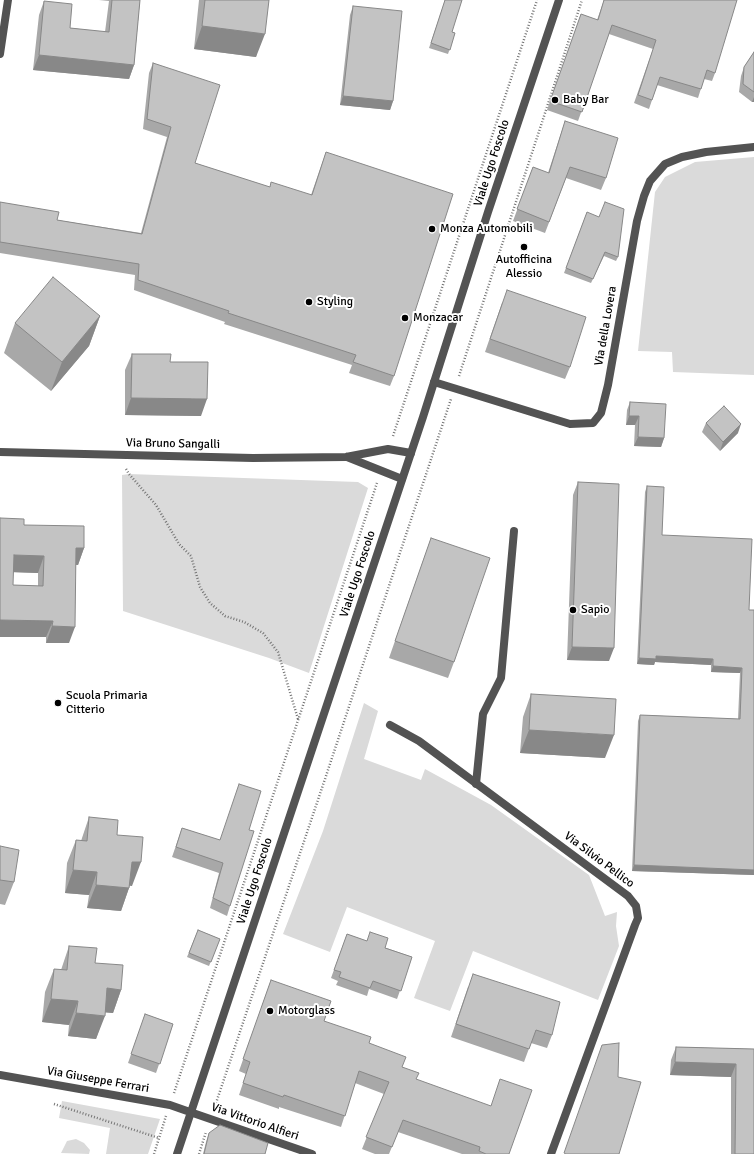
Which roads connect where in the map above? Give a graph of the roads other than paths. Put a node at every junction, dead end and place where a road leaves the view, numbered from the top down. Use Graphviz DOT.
graph roads {
  1 [pos="8,0"];
  2 [pos="559,0"];
  3 [pos="0,54"];
  4 [pos="754,147"];
  5 [pos="434,382"];
  6 [pos="0,452"];
  7 [pos="411,453"];
  8 [pos="346,457"];
  9 [pos="402,479"];
  10 [pos="514,531"];
  11 [pos="390,725"];
  12 [pos="476,784"];
  13 [pos="0,1075"];
  14 [pos="190,1112"];
  15 [pos="177,1154"];
  16 [pos="312,1154"];
  17 [pos="551,1154"];
  1 -- 3 [label="street"];
  2 -- 5 [label="street, Viale Ugo Foscolo"];
  4 -- 5 [label="street, Via della Lovera"];
  5 -- 7 [label="street, Viale Ugo Foscolo"];
  6 -- 8 [label="street, Via Bruno Sangalli"];
  7 -- 8 [label="street, Via Bruno Sangalli"];
  7 -- 9 [label="street, Viale Ugo Foscolo"];
  8 -- 9 [label="street, Via Bruno Sangalli"];
  9 -- 14 [label="street, Viale Ugo Foscolo"];
  10 -- 12 [label="street"];
  11 -- 12 [label="street, Via Silvio Pellico"];
  12 -- 17 [label="street, Via Silvio Pellico"];
  13 -- 14 [label="street, Via Giuseppe Ferrari"];
  14 -- 15 [label="street, Viale Ugo Foscolo"];
  14 -- 16 [label="street, Via Vittorio Alfieri"];
}
